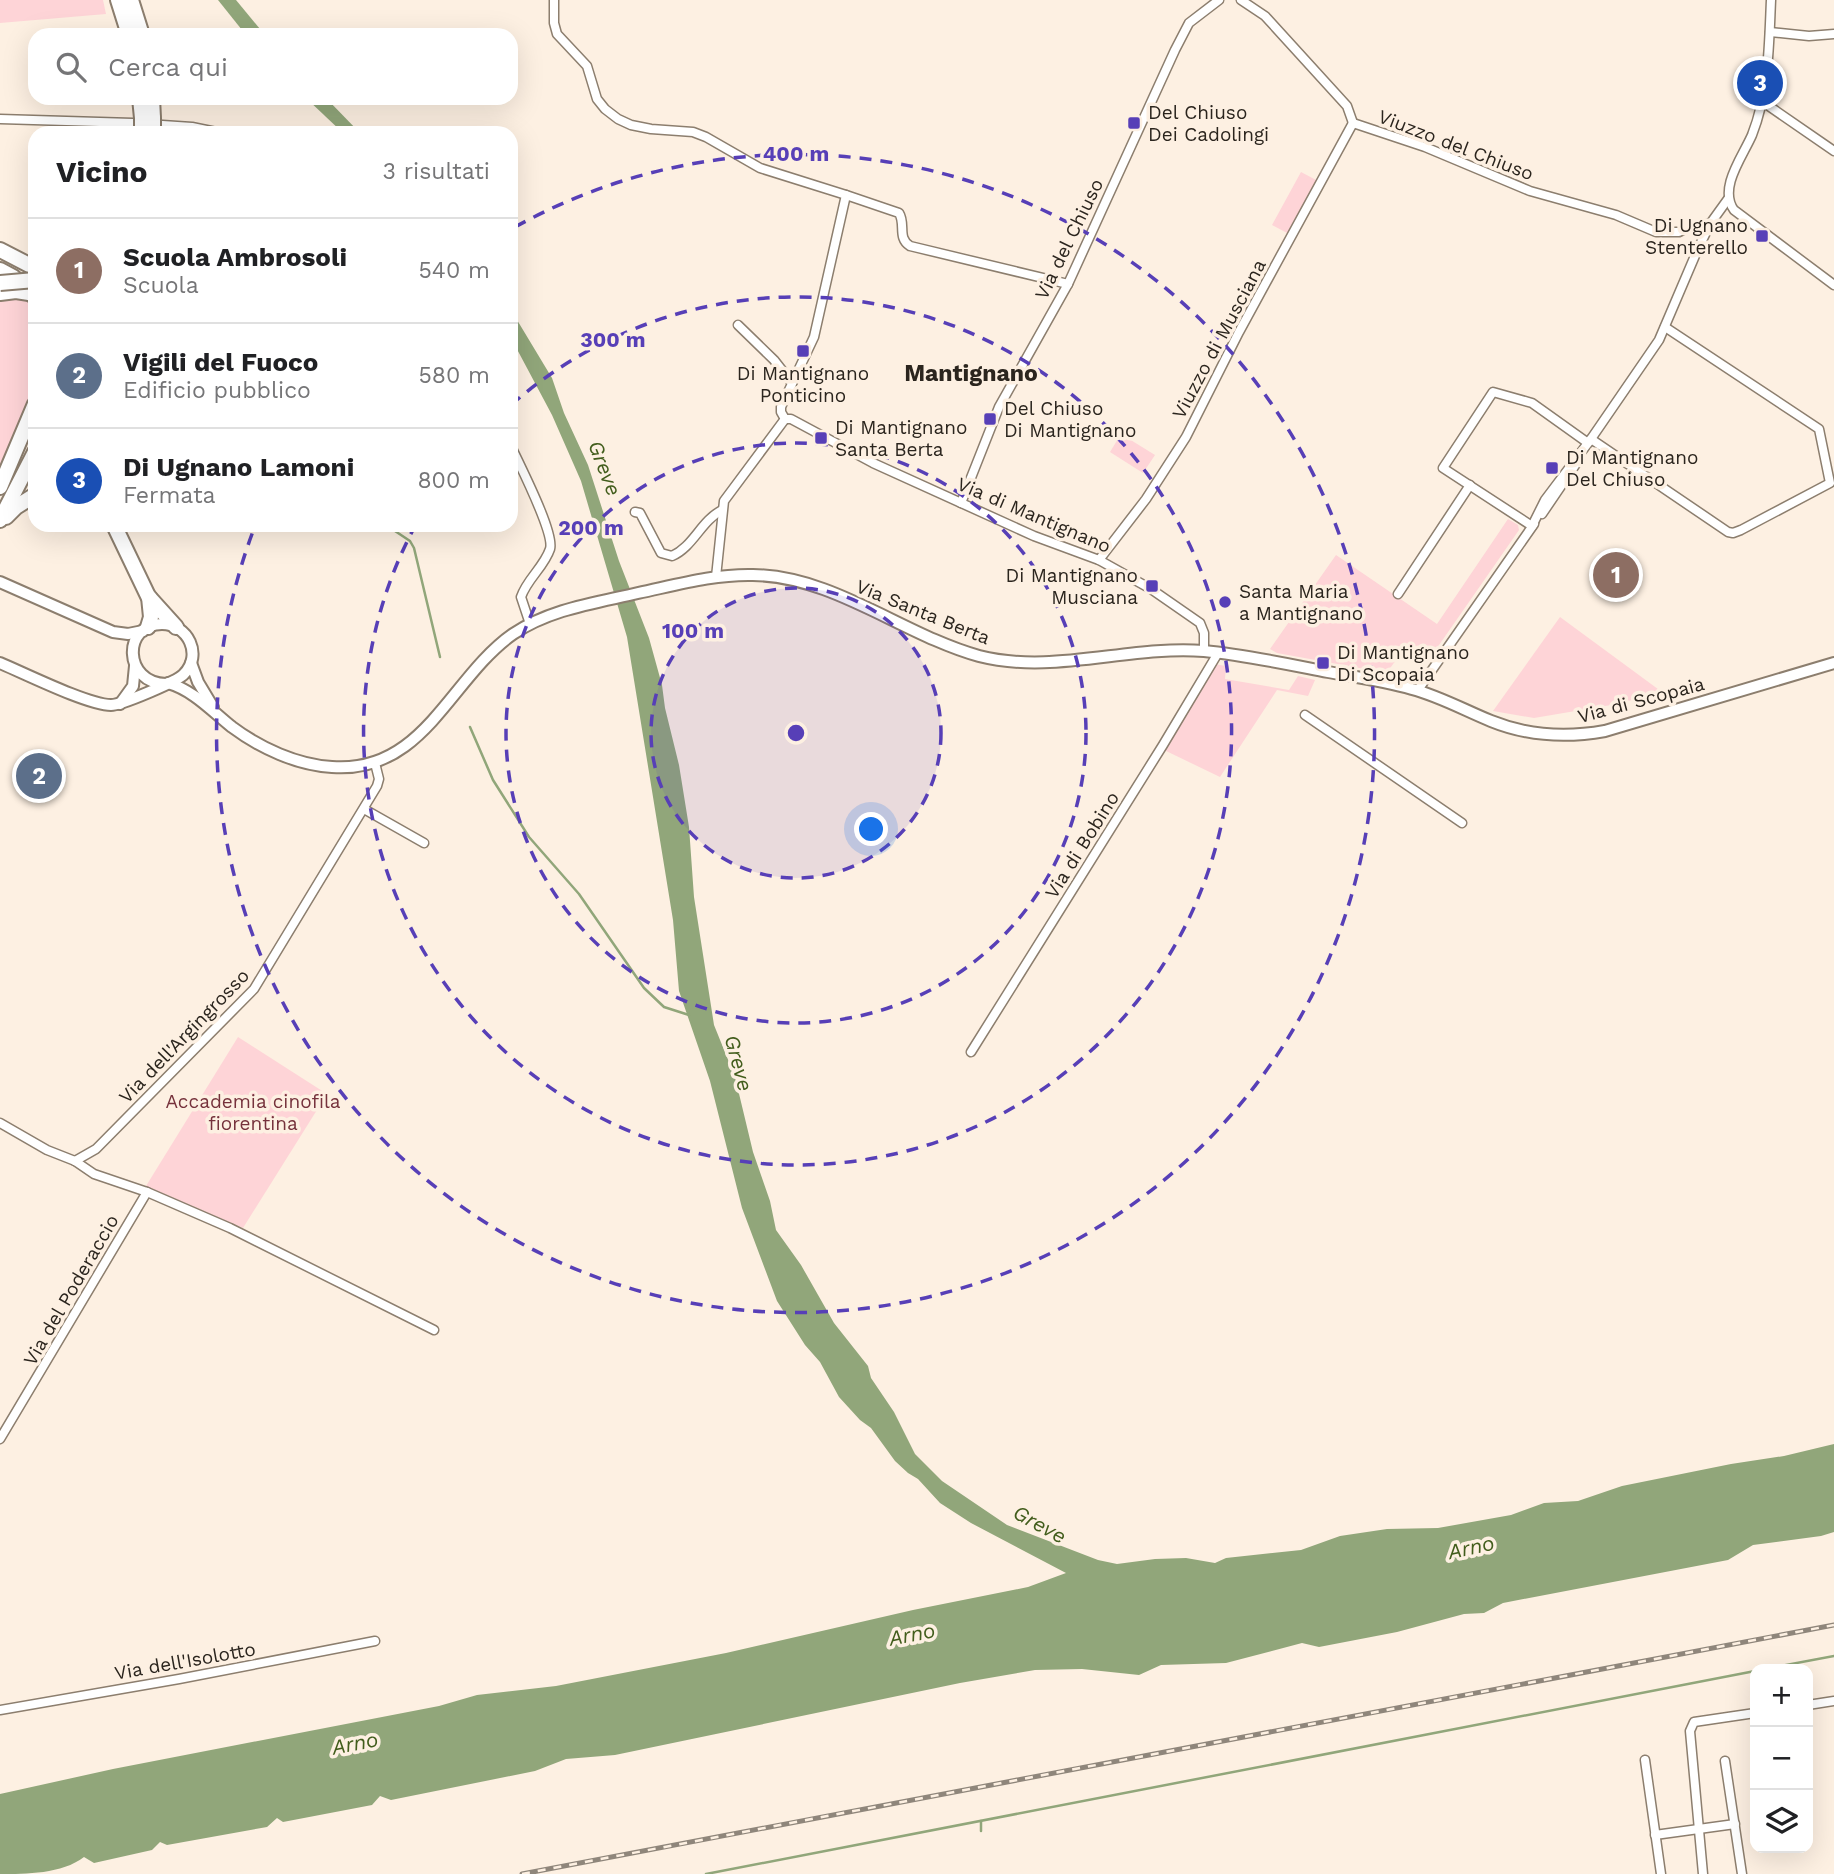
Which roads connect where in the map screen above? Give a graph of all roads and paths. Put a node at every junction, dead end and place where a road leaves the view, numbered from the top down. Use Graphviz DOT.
graph roads {
  1 [pos="118,0"];
  2 [pos="131,0"];
  3 [pos="554,0"];
  4 [pos="1219,0"];
  5 [pos="1241,0"];
  6 [pos="1771,0"];
  7 [pos="128,28"];
  8 [pos="140,28"];
  9 [pos="1770,32"];
  10 [pos="1834,34"];
  11 [pos="1763,102"];
  12 [pos="141,105"];
  13 [pos="150,105"];
  14 [pos="0,119"];
  15 [pos="1353,123"];
  16 [pos="127,126"];
  17 [pos="145,126"];
  18 [pos="145,126"];
  19 [pos="1834,151"];
  20 [pos="846,195"];
  21 [pos="1728,199"];
  22 [pos="1710,224"];
  23 [pos="0,250"];
  24 [pos="28,264"];
  25 [pos="4,277"];
  26 [pos="1068,284"];
  27 [pos="1834,285"];
  28 [pos="28,287"];
  29 [pos="28,290"];
  30 [pos="0,293"];
  31 [pos="738,325"];
  32 [pos="1665,327"];
  33 [pos="792,383"];
  34 [pos="785,419"];
  35 [pos="28,421"];
  36 [pos="28,441"];
  37 [pos="1589,441"];
  38 [pos="518,462"];
  39 [pos="28,467"];
  40 [pos="1470,485"];
  41 [pos="0,487"];
  42 [pos="0,495"];
  43 [pos="28,499"];
  44 [pos="961,503"];
  45 [pos="722,510"];
  46 [pos="635,512"];
  47 [pos="0,522"];
  48 [pos="1532,526"];
  49 [pos="117,532"];
  50 [pos="1098,560"];
  51 [pos="716,577"];
  52 [pos="0,582"];
  53 [pos="1398,594"];
  54 [pos="148,596"];
  55 [pos="530,624"];
  56 [pos="176,627"];
  57 [pos="146,629"];
  58 [pos="113,632"];
  59 [pos="1204,651"];
  60 [pos="1217,653"];
  61 [pos="134,662"];
  62 [pos="0,663"];
  63 [pos="191,663"];
  64 [pos="1834,663"];
  65 [pos="167,683"];
  66 [pos="1418,690"];
  67 [pos="120,704"];
  68 [pos="219,715"];
  69 [pos="1305,715"];
  70 [pos="375,763"];
  71 [pos="364,809"];
  72 [pos="1462,823"];
  73 [pos="424,843"];
  74 [pos="971,1052"];
  75 [pos="0,1123"];
  76 [pos="75,1161"];
  77 [pos="147,1192"];
  78 [pos="434,1330"];
  79 [pos="0,1439"];
  80 [pos="375,1641"];
  81 [pos="1834,1701"];
  82 [pos="1813,1704"];
  83 [pos="0,1710"];
  84 [pos="1750,1714"];
  85 [pos="1645,1760"];
  86 [pos="1725,1761"];
  87 [pos="1735,1824"];
  88 [pos="1699,1829"];
  89 [pos="1655,1835"];
  90 [pos="1661,1874"];
  91 [pos="1703,1874"];
  92 [pos="1742,1874"];
  1 -- 7 [label="highway"];
  2 -- 8 [label="highway"];
  3 -- 20 [label="street"];
  4 -- 26 [label="street, Via del Chiuso"];
  5 -- 15 [label="street, Viuzzo del Chiuso"];
  6 -- 9 [label="street"];
  9 -- 10 [label="street"];
  9 -- 11 [label="street"];
  11 -- 19 [label="street"];
  11 -- 21 [label="street"];
  12 -- 17 [label="highway"];
  13 -- 18 [label="highway"];
  14 -- 16 [label="street"];
  15 -- 22 [label="street, Viuzzo del Chiuso"];
  15 -- 50 [label="street, Viuzzo di Musciana"];
  20 -- 26 [label="street"];
  20 -- 33 [label="street"];
  21 -- 22 [label="street"];
  21 -- 27 [label="street"];
  22 -- 32 [label="street"];
  23 -- 24 [label="highway"];
  25 -- 28 [label="highway, bridge"];
  26 -- 44 [label="street, Via del Chiuso"];
  29 -- 30 [label="highway"];
  31 -- 33 [label="street"];
  32 -- 37 [label="street"];
  32 -- 37 [label="street"];
  33 -- 34 [label="street"];
  34 -- 44 [label="street, Via di Mantignano"];
  34 -- 45 [label="street"];
  35 -- 41 [label="highway"];
  36 -- 42 [label="highway"];
  37 -- 40 [label="street"];
  37 -- 48 [label="street"];
  38 -- 55 [label="street"];
  39 -- 47 [label="highway"];
  40 -- 48 [label="street"];
  40 -- 53 [label="street"];
  43 -- 47 [label="highway"];
  44 -- 50 [label="street, Via di Mantignano"];
  45 -- 46 [label="street"];
  45 -- 51 [label="street"];
  48 -- 66 [label="street"];
  49 -- 54 [label="highway"];
  50 -- 59 [label="street, Via di Mantignano"];
  51 -- 55 [label="street, Via Santa Berta"];
  51 -- 59 [label="street, Via Santa Berta"];
  52 -- 58 [label="street"];
  54 -- 56 [label="highway"];
  54 -- 57 [label="highway"];
  55 -- 70 [label="street, Via Santa Berta"];
  56 -- 57 [label="street"];
  56 -- 63 [label="street"];
  57 -- 58 [label="street"];
  57 -- 61 [label="street"];
  58 -- 61 [label="street"];
  59 -- 60 [label="street"];
  60 -- 66 [label="street"];
  60 -- 74 [label="street, Via di Bobino"];
  61 -- 65 [label="street"];
  61 -- 67 [label="street"];
  62 -- 67 [label="street"];
  63 -- 65 [label="street"];
  63 -- 68 [label="street"];
  64 -- 66 [label="street, Via di Scopaia"];
  65 -- 67 [label="street"];
  65 -- 68 [label="street"];
  68 -- 70 [label="street"];
  69 -- 72 [label="street"];
  70 -- 71 [label="street, Via dell'Argingrosso"];
  71 -- 73 [label="street"];
  71 -- 76 [label="street, Via dell'Argingrosso"];
  75 -- 76 [label="street"];
  76 -- 77 [label="street"];
  77 -- 78 [label="street"];
  77 -- 79 [label="street, Via del Poderaccio"];
  80 -- 83 [label="street, Via dell'Isolotto"];
  81 -- 82 [label="street"];
  84 -- 88 [label="street"];
  85 -- 89 [label="street"];
  86 -- 87 [label="street"];
  87 -- 88 [label="street"];
  87 -- 92 [label="street"];
  88 -- 89 [label="street"];
  88 -- 91 [label="street"];
  89 -- 90 [label="street"];
}
